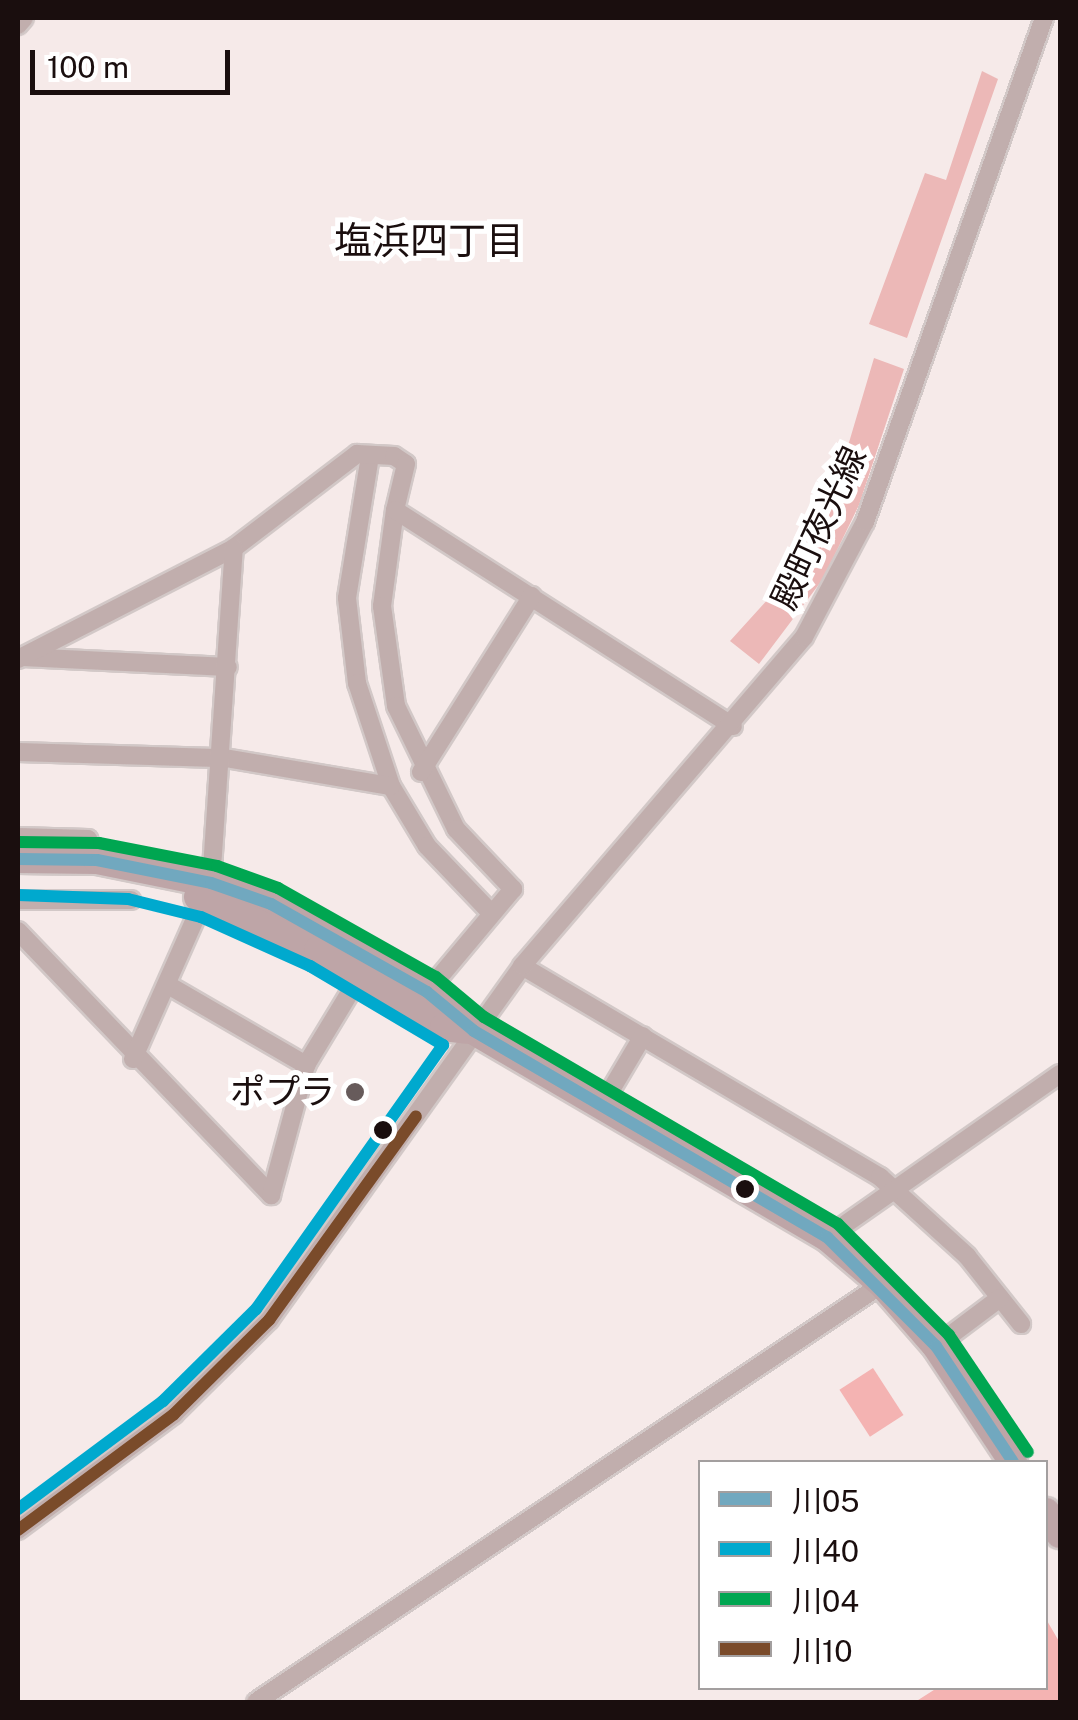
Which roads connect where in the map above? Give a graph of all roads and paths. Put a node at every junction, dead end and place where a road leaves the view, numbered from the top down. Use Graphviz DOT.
graph roads {
  1 [pos="24,18"];
  2 [pos="1044,18"];
  3 [pos="18,24"];
  4 [pos="370,456"];
  5 [pos="395,510"];
  6 [pos="234,548"];
  7 [pos="532,596"];
  8 [pos="20,658"];
  9 [pos="228,667"];
  10 [pos="734,726"];
  11 [pos="18,752"];
  12 [pos="225,758"];
  13 [pos="422,772"];
  14 [pos="391,786"];
  15 [pos="18,837"];
  16 [pos="18,859"];
  17 [pos="97,860"];
  18 [pos="18,878"];
  19 [pos="209,891"];
  20 [pos="18,900"];
  21 [pos="131,900"];
  22 [pos="490,912"];
  23 [pos="18,931"];
  24 [pos="522,966"];
  25 [pos="360,976"];
  26 [pos="168,985"];
  27 [pos="427,992"];
  28 [pos="474,1032"];
  29 [pos="643,1036"];
  30 [pos="133,1059"];
  31 [pos="306,1065"];
  32 [pos="1060,1074"];
  33 [pos="602,1105"];
  34 [pos="891,1188"];
  35 [pos="827,1237"];
  36 [pos="882,1284"];
  37 [pos="1000,1298"];
  38 [pos="1021,1324"];
  39 [pos="936,1346"];
  40 [pos="1012,1460"];
  41 [pos="18,1530"];
  42 [pos="256,1702"];
  1 -- 3 [label="street"];
  2 -- 10 [label="street, 殿町夜光線"];
  4 -- 5 [label="street"];
  4 -- 6 [label="street"];
  4 -- 14 [label="street"];
  5 -- 7 [label="street"];
  5 -- 13 [label="street"];
  6 -- 8 [label="street"];
  6 -- 9 [label="street"];
  7 -- 10 [label="street"];
  7 -- 13 [label="street"];
  8 -- 9 [label="street"];
  9 -- 12 [label="street"];
  10 -- 24 [label="street, 殿町夜光線"];
  11 -- 12 [label="street"];
  12 -- 14 [label="street"];
  12 -- 19 [label="street"];
  13 -- 22 [label="street"];
  14 -- 22 [label="street"];
  15 -- 17 [label="street"];
  16 -- 17 [label="highway"];
  17 -- 19 [label="highway"];
  18 -- 19 [label="highway"];
  19 -- 25 [label="highway"];
  19 -- 26 [label="street"];
  19 -- 27 [label="highway"];
  20 -- 21 [label="street"];
  22 -- 27 [label="street"];
  23 -- 30 [label="street"];
  24 -- 28 [label="street, 殿町夜光線"];
  24 -- 29 [label="street"];
  25 -- 28 [label="highway"];
  25 -- 31 [label="street"];
  26 -- 30 [label="street"];
  26 -- 31 [label="street"];
  27 -- 28 [label="highway"];
  28 -- 33 [label="highway"];
  28 -- 41 [label="street, 殿町夜光線"];
  29 -- 33 [label="street"];
  29 -- 34 [label="street"];
  30 -- 31 [label="street"];
  32 -- 34 [label="street"];
  33 -- 35 [label="highway"];
  34 -- 35 [label="street"];
  34 -- 37 [label="street"];
  35 -- 36 [label="highway"];
  36 -- 39 [label="highway"];
  36 -- 42 [label="street"];
  37 -- 38 [label="street"];
  37 -- 39 [label="street"];
  39 -- 40 [label="highway"];
}
